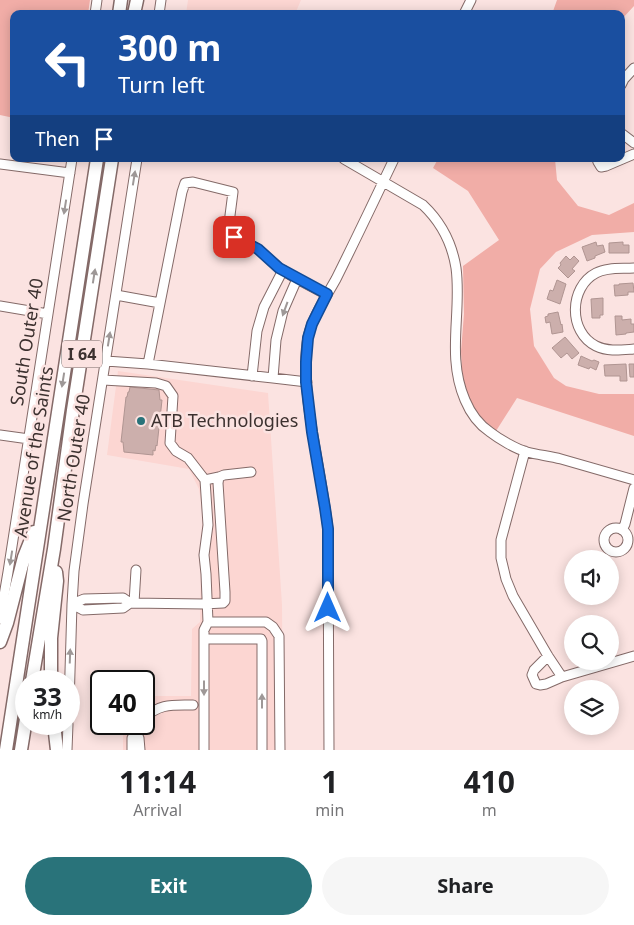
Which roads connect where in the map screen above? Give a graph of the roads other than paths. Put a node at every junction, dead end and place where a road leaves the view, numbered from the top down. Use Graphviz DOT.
graph roads {
  1 [pos="634,68"];
  2 [pos="625,78"];
  3 [pos="72,162"];
  4 [pos="97,162"];
  5 [pos="112,162"];
  6 [pos="137,162"];
  7 [pos="349,162"];
  8 [pos="393,162"];
  9 [pos="615,162"];
  10 [pos="599,163"];
  11 [pos="0,164"];
  12 [pos="70,173"];
  13 [pos="383,182"];
  14 [pos="634,268"];
  15 [pos="283,270"];
  16 [pos="297,278"];
  17 [pos="327,294"];
  18 [pos="116,295"];
  19 [pos="160,303"];
  20 [pos="0,306"];
  21 [pos="48,314"];
  22 [pos="634,349"];
  23 [pos="106,360"];
  24 [pos="148,364"];
  25 [pos="252,376"];
  26 [pos="273,378"];
  27 [pos="103,380"];
  28 [pos="306,382"];
  29 [pos="0,435"];
  30 [pos="29,440"];
  31 [pos="525,451"];
  32 [pos="251,472"];
  33 [pos="219,477"];
  34 [pos="205,480"];
  35 [pos="634,480"];
  36 [pos="634,488"];
  37 [pos="43,512"];
  38 [pos="622,530"];
  39 [pos="54,549"];
  40 [pos="136,570"];
  41 [pos="132,603"];
  42 [pos="72,604"];
  43 [pos="207,604"];
  44 [pos="0,619"];
  45 [pos="208,622"];
  46 [pos="204,639"];
  47 [pos="0,642"];
  48 [pos="548,656"];
  49 [pos="634,656"];
  50 [pos="34,670"];
  51 [pos="50,670"];
  52 [pos="70,670"];
  53 [pos="562,677"];
  54 [pos="193,705"];
  55 [pos="155,710"];
  56 [pos="24,735"];
  57 [pos="55,735"];
  58 [pos="68,735"];
  59 [pos="134,735"];
  60 [pos="137,735"];
  61 [pos="6,750"];
  62 [pos="22,750"];
  63 [pos="57,750"];
  64 [pos="67,750"];
  65 [pos="132,750"];
  66 [pos="140,750"];
  67 [pos="204,750"];
  68 [pos="262,750"];
  69 [pos="280,750"];
  70 [pos="329,750"];
  1 -- 2 [label="street"];
  3 -- 12 [label="street, South Outer 40"];
  4 -- 37 [label="highway, Avenue of the Saints / I 64, one-way"];
  39 -- 5 [label="highway, Avenue of the Saints / I 64, one-way"];
  18 -- 6 [label="street, North Outer 40, one-way"];
  7 -- 13 [label="street"];
  8 -- 13 [label="street"];
  9 -- 10 [label="street"];
  11 -- 12 [label="street"];
  12 -- 21 [label="street, South Outer 40, one-way"];
  13 -- 17 [label="street"];
  13 -- 31 [label="street"];
  14 -- 22 [label="street"];
  15 -- 16 [label="street"];
  15 -- 19 [label="street"];
  15 -- 25 [label="street"];
  16 -- 17 [label="street"];
  16 -- 26 [label="street, one-way"];
  17 -- 28 [label="street"];
  18 -- 19 [label="street"];
  23 -- 18 [label="street, North Outer 40, one-way"];
  19 -- 24 [label="street"];
  20 -- 21 [label="street"];
  21 -- 30 [label="street, South Outer 40"];
  23 -- 24 [label="street"];
  23 -- 27 [label="street, North Outer 40"];
  24 -- 25 [label="street"];
  25 -- 26 [label="street"];
  26 -- 28 [label="street"];
  27 -- 34 [label="street"];
  27 -- 42 [label="street, North Outer 40"];
  28 -- 70 [label="street"];
  29 -- 30 [label="street"];
  30 -- 44 [label="street, South Outer 40, one-way"];
  31 -- 35 [label="street"];
  31 -- 48 [label="street"];
  32 -- 33 [label="street"];
  33 -- 34 [label="street"];
  33 -- 43 [label="street"];
  34 -- 43 [label="street"];
  36 -- 38 [label="street"];
  37 -- 47 [label="highway"];
  37 -- 61 [label="highway, Avenue of the Saints / I 64"];
  39 -- 50 [label="highway, Avenue of the Saints / I 64"];
  39 -- 51 [label="highway"];
  40 -- 41 [label="street"];
  41 -- 42 [label="street"];
  41 -- 43 [label="street"];
  52 -- 42 [label="street, North Outer 40, one-way"];
  43 -- 45 [label="street"];
  45 -- 46 [label="street"];
  45 -- 69 [label="street"];
  46 -- 67 [label="street, one-way"];
  68 -- 46 [label="street, one-way"];
  48 -- 53 [label="street"];
  48 -- 53 [label="street"];
  49 -- 53 [label="street"];
  54 -- 55 [label="street"];
  56 -- 62 [label="highway"];
  57 -- 63 [label="highway"];
  58 -- 64 [label="street"];
  59 -- 65 [label="street"];
  60 -- 66 [label="street"];
}
